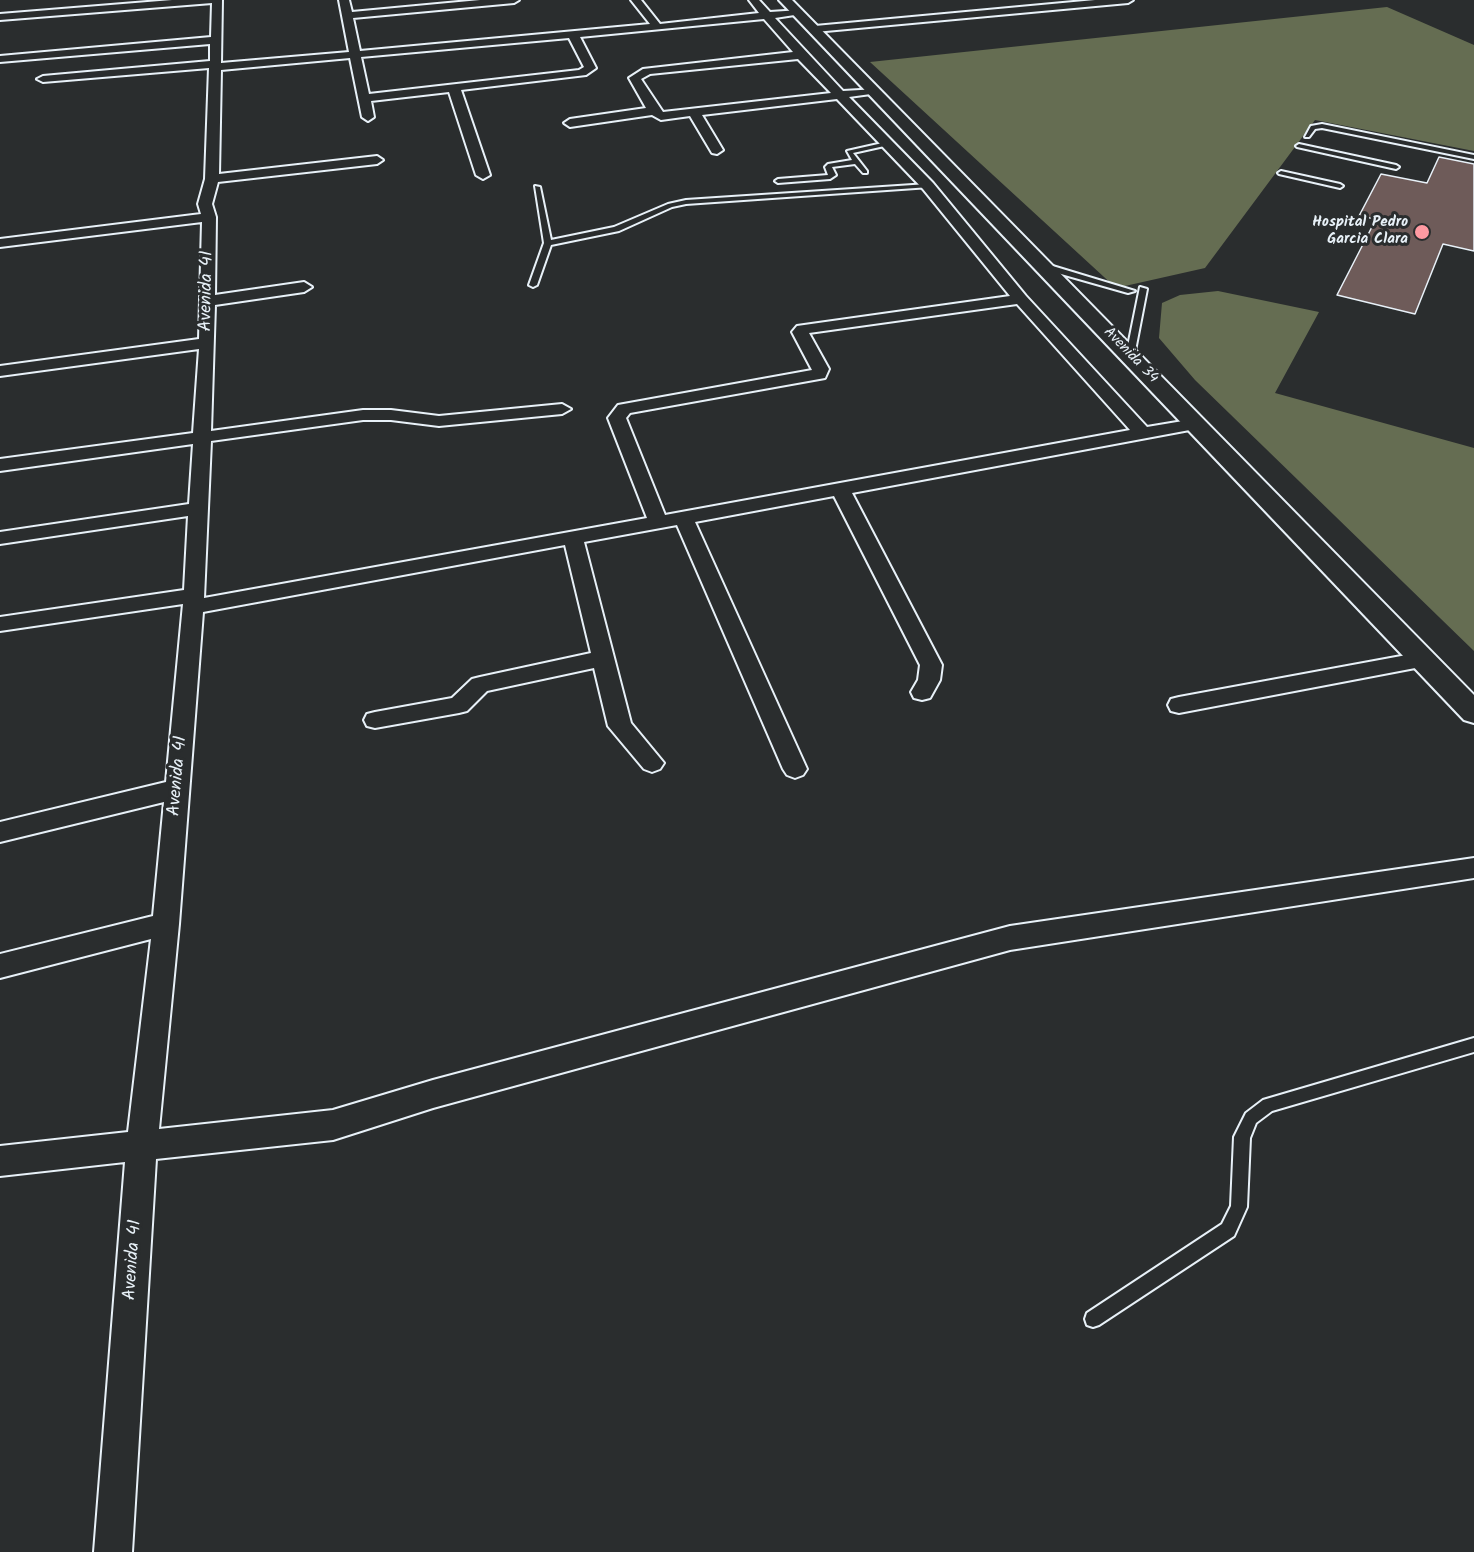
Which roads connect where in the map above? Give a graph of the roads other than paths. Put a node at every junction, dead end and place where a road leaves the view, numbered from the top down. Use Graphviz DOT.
graph roads {
  1 [pos="210,0"];
  2 [pos="218,0"];
  3 [pos="345,0"];
  4 [pos="514,0"];
  5 [pos="636,0"];
  6 [pos="754,0"];
  7 [pos="1027,0"];
  8 [pos="1128,0"];
  9 [pos="791,6"];
  10 [pos="1039,9"];
  11 [pos="348,15"];
  12 [pos="767,16"];
  13 [pos="0,17"];
  14 [pos="657,27"];
  15 [pos="815,29"];
  16 [pos="573,35"];
  17 [pos="216,40"];
  18 [pos="357,54"];
  19 [pos="801,55"];
  20 [pos="0,59"];
  21 [pos="217,66"];
  22 [pos="43,79"];
  23 [pos="454,88"];
  24 [pos="874,91"];
  25 [pos="840,95"];
  26 [pos="365,98"];
  27 [pos="654,111"];
  28 [pos="694,112"];
  29 [pos="368,117"];
  30 [pos="570,123"];
  31 [pos="1306,136"];
  32 [pos="887,144"];
  33 [pos="1299,146"];
  34 [pos="717,150"];
  35 [pos="1474,157"];
  36 [pos="377,160"];
  37 [pos="856,162"];
  38 [pos="1396,166"];
  39 [pos="865,172"];
  40 [pos="1281,173"];
  41 [pos="483,175"];
  42 [pos="212,179"];
  43 [pos="778,181"];
  44 [pos="928,186"];
  45 [pos="1340,186"];
  46 [pos="537,187"];
  47 [pos="207,210"];
  48 [pos="0,228"];
  49 [pos="0,243"];
  50 [pos="548,243"];
  51 [pos="1043,266"];
  52 [pos="533,285"];
  53 [pos="304,287"];
  54 [pos="1143,288"];
  55 [pos="1131,291"];
  56 [pos="1021,299"];
  57 [pos="208,301"];
  58 [pos="207,343"];
  59 [pos="1130,356"];
  60 [pos="0,371"];
  61 [pos="562,409"];
  62 [pos="1195,424"];
  63 [pos="1143,434"];
  64 [pos="202,436"];
  65 [pos="0,465"];
  66 [pos="841,490"];
  67 [pos="197,509"];
  68 [pos="683,517"];
  69 [pos="658,522"];
  70 [pos="573,537"];
  71 [pos="0,538"];
  72 [pos="193,601"];
  73 [pos="0,624"];
  74 [pos="603,658"];
  75 [pos="1423,660"];
  76 [pos="922,692"];
  77 [pos="1179,705"];
  78 [pos="1474,713"];
  79 [pos="375,720"];
  80 [pos="652,763"];
  81 [pos="795,769"];
  82 [pos="178,789"];
  83 [pos="0,832"];
  84 [pos="1474,868"];
  85 [pos="166,924"];
  86 [pos="0,966"];
  87 [pos="1474,1045"];
  88 [pos="142,1143"];
  89 [pos="0,1161"];
  90 [pos="1093,1319"];
  91 [pos="113,1552"];
  1 -- 13 [label="street"];
  2 -- 17 [label="street, Avenida 41"];
  3 -- 11 [label="street"];
  4 -- 11 [label="street"];
  5 -- 14 [label="street"];
  6 -- 12 [label="street"];
  7 -- 10 [label="street"];
  8 -- 10 [label="street"];
  9 -- 12 [label="street"];
  9 -- 15 [label="street, Avenida 34"];
  10 -- 15 [label="street"];
  11 -- 18 [label="street"];
  12 -- 14 [label="street"];
  12 -- 19 [label="street"];
  14 -- 16 [label="street"];
  15 -- 24 [label="street, Avenida 34"];
  16 -- 18 [label="street"];
  16 -- 23 [label="street"];
  17 -- 20 [label="street"];
  17 -- 21 [label="street, Avenida 41"];
  18 -- 21 [label="street"];
  18 -- 26 [label="street"];
  19 -- 25 [label="street"];
  19 -- 27 [label="street"];
  21 -- 22 [label="street"];
  21 -- 42 [label="street, Avenida 41"];
  23 -- 26 [label="street"];
  23 -- 41 [label="street"];
  24 -- 25 [label="street"];
  24 -- 51 [label="street, Avenida 34"];
  25 -- 28 [label="street"];
  25 -- 32 [label="street"];
  26 -- 29 [label="street"];
  27 -- 28 [label="street"];
  27 -- 30 [label="street"];
  28 -- 34 [label="street"];
  31 -- 35 [label="lane"];
  32 -- 37 [label="lane"];
  32 -- 44 [label="street"];
  33 -- 38 [label="lane"];
  36 -- 42 [label="street"];
  37 -- 39 [label="lane"];
  37 -- 43 [label="lane"];
  40 -- 45 [label="lane"];
  42 -- 47 [label="street, Avenida 41"];
  44 -- 50 [label="lane"];
  44 -- 56 [label="street"];
  46 -- 50 [label="lane"];
  47 -- 48 [label="street"];
  47 -- 49 [label="street"];
  47 -- 57 [label="street, Avenida 41"];
  50 -- 52 [label="lane"];
  51 -- 55 [label="lane"];
  51 -- 59 [label="street, Avenida 34"];
  53 -- 57 [label="street"];
  54 -- 59 [label="lane"];
  56 -- 63 [label="street"];
  56 -- 69 [label="street"];
  57 -- 58 [label="street, Avenida 41"];
  58 -- 60 [label="street"];
  58 -- 64 [label="street, Avenida 41"];
  59 -- 62 [label="street, Avenida 34"];
  61 -- 64 [label="street"];
  62 -- 63 [label="street"];
  62 -- 75 [label="street, Avenida 34"];
  63 -- 66 [label="street"];
  64 -- 65 [label="street"];
  64 -- 67 [label="street, Avenida 41"];
  66 -- 68 [label="street"];
  66 -- 76 [label="street"];
  67 -- 71 [label="street"];
  67 -- 72 [label="street, Avenida 41"];
  68 -- 69 [label="street"];
  68 -- 81 [label="street"];
  69 -- 70 [label="street"];
  70 -- 72 [label="street"];
  70 -- 74 [label="street"];
  72 -- 73 [label="street"];
  72 -- 82 [label="street, Avenida 41"];
  74 -- 79 [label="street"];
  74 -- 80 [label="street"];
  75 -- 77 [label="street"];
  75 -- 78 [label="street, Avenida 34"];
  82 -- 83 [label="street"];
  82 -- 85 [label="street, Avenida 41"];
  84 -- 88 [label="street"];
  85 -- 86 [label="street"];
  85 -- 88 [label="street, Avenida 41"];
  87 -- 90 [label="lane"];
  88 -- 89 [label="street"];
  88 -- 91 [label="street, Avenida 41"];
}
